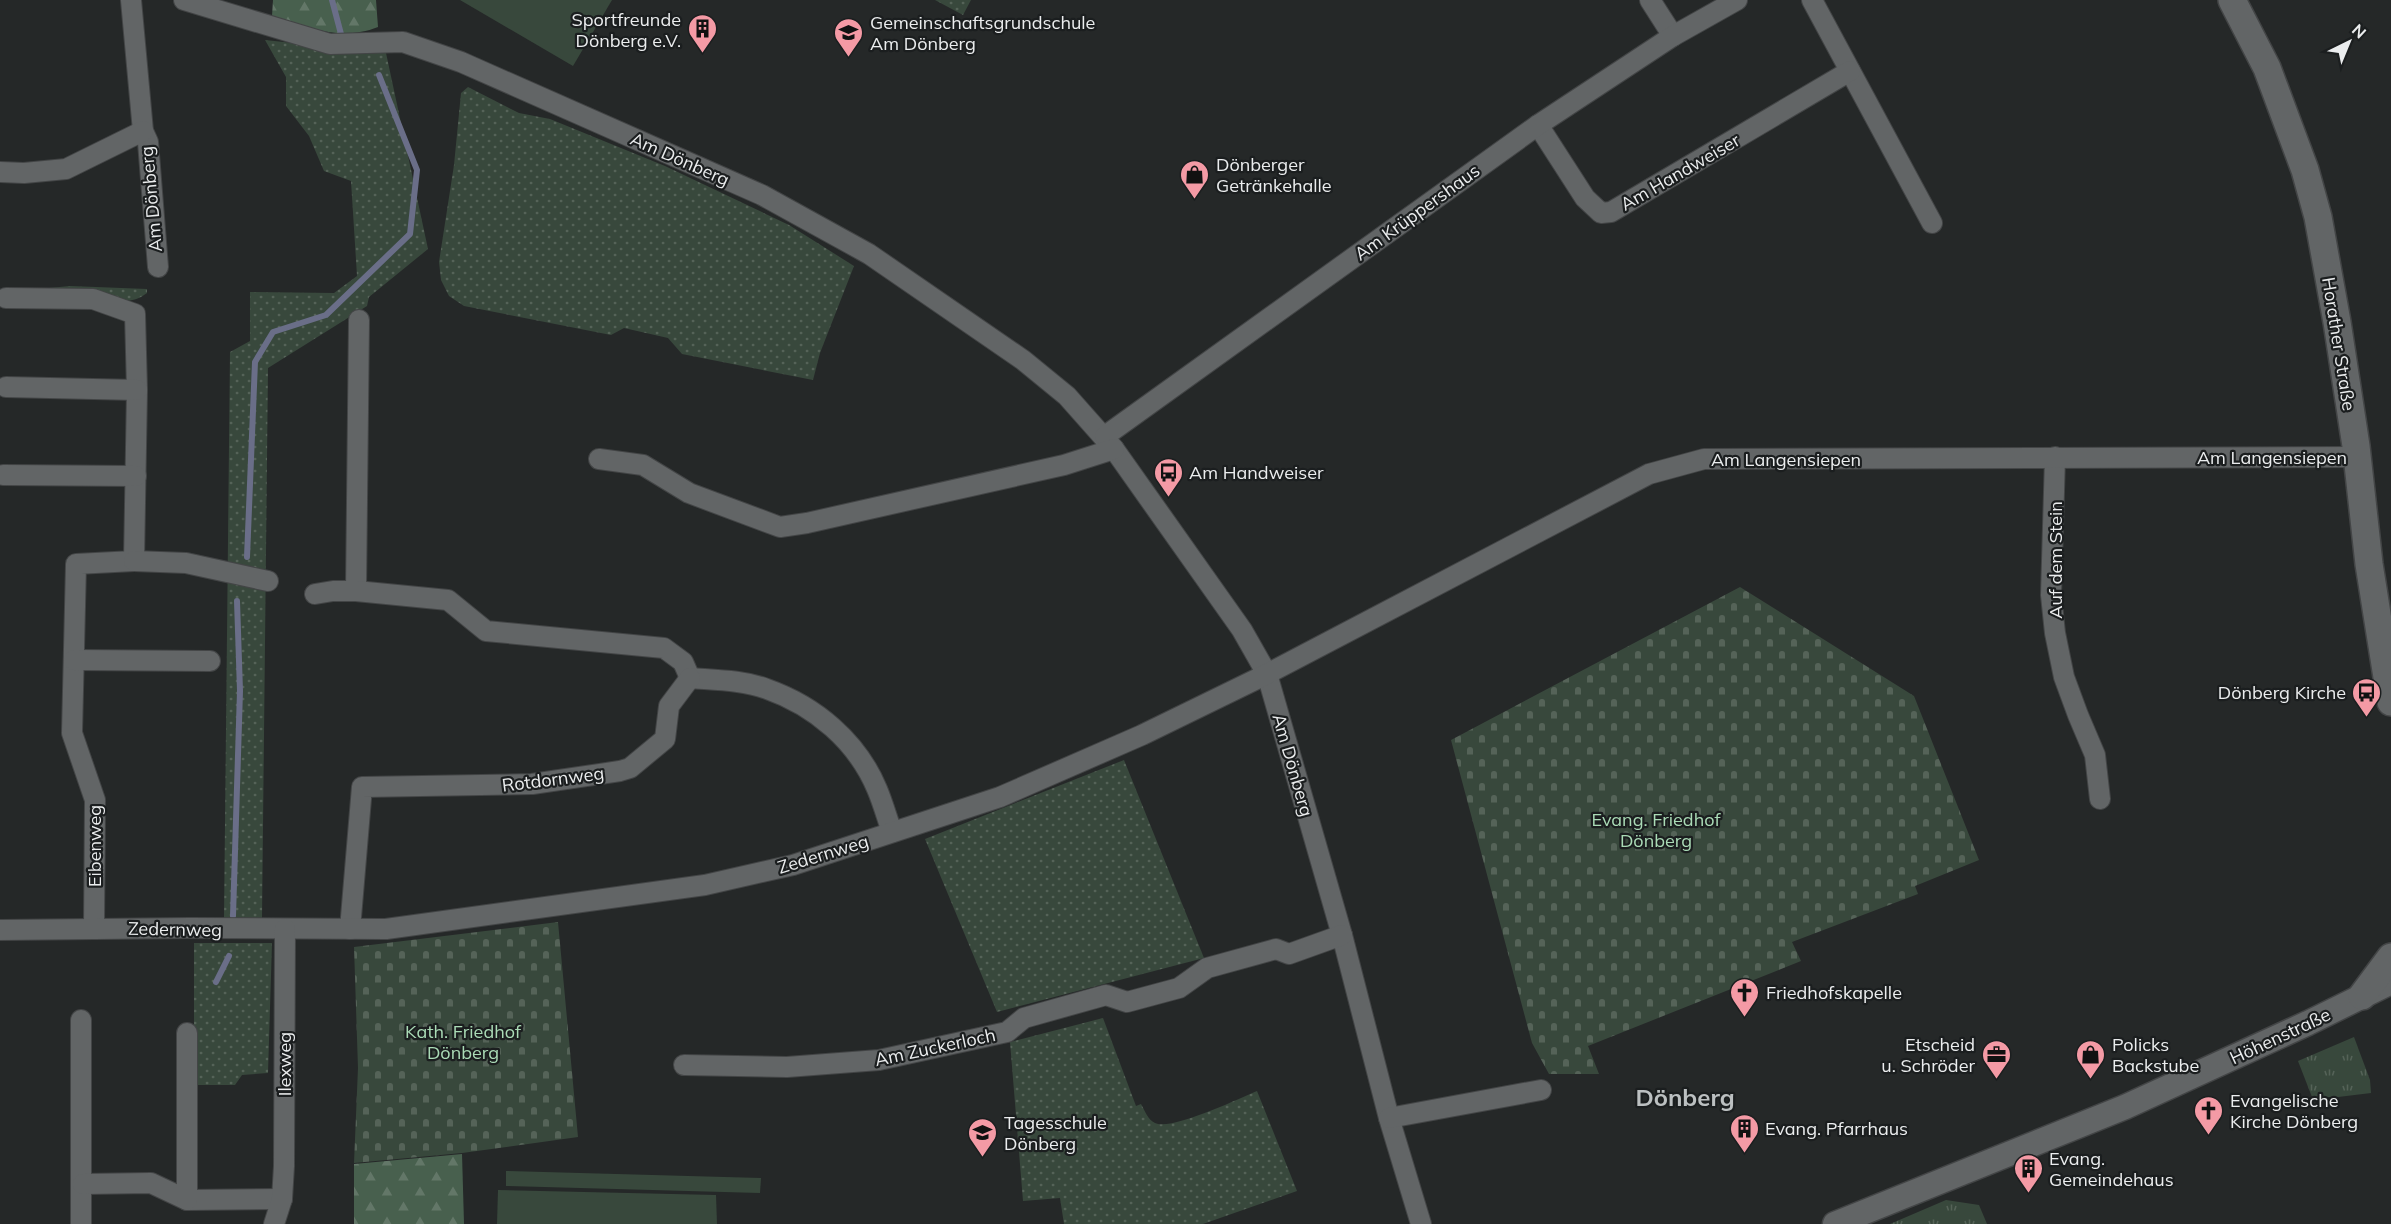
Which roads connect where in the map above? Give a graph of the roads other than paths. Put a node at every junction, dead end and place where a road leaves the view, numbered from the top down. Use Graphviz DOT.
graph roads {
  1 [pos="131,0"];
  2 [pos="184,0"];
  3 [pos="1650,0"];
  4 [pos="1737,0"];
  5 [pos="1812,0"];
  6 [pos="2232,0"];
  7 [pos="1672,36"];
  8 [pos="1850,71"];
  9 [pos="1538,125"];
  10 [pos="143,131"];
  11 [pos="0,172"];
  12 [pos="1932,223"];
  13 [pos="158,267"];
  14 [pos="6,298"];
  15 [pos="359,320"];
  16 [pos="6,387"];
  17 [pos="137,390"];
  18 [pos="1109,442"];
  19 [pos="2055,457"];
  20 [pos="2356,457"];
  21 [pos="599,459"];
  22 [pos="3,475"];
  23 [pos="136,476"];
  24 [pos="134,561"];
  25 [pos="268,581"];
  26 [pos="356,591"];
  27 [pos="315,594"];
  28 [pos="74,660"];
  29 [pos="210,662"];
  30 [pos="1267,674"];
  31 [pos="690,678"];
  32 [pos="2391,702"];
  33 [pos="2100,799"];
  34 [pos="892,832"];
  35 [pos="94,928"];
  36 [pos="285,929"];
  37 [pos="350,929"];
  38 [pos="0,930"];
  39 [pos="1342,935"];
  40 [pos="2391,957"];
  41 [pos="2391,982"];
  42 [pos="2391,995"];
  43 [pos="2362,996"];
  44 [pos="81,1020"];
  45 [pos="187,1033"];
  46 [pos="684,1065"];
  47 [pos="1541,1090"];
  48 [pos="1389,1118"];
  49 [pos="82,1184"];
  50 [pos="282,1199"];
  51 [pos="187,1200"];
  52 [pos="81,1224"];
  53 [pos="274,1224"];
  54 [pos="1421,1224"];
  55 [pos="1835,1224"];
  1 -- 10 [label="street, Am Dönberg"];
  2 -- 18 [label="street, Am Dönberg"];
  3 -- 7 [label="street"];
  4 -- 7 [label="street, Am Krüppershaus"];
  5 -- 8 [label="street"];
  6 -- 20 [label="main road, Horather Straße"];
  7 -- 9 [label="street, Am Krüppershaus"];
  8 -- 9 [label="street, Am Handweiser"];
  8 -- 12 [label="street"];
  9 -- 18 [label="street, Am Krüppershaus"];
  10 -- 11 [label="street, Am Dönberg"];
  10 -- 13 [label="street, Am Dönberg"];
  14 -- 17 [label="street"];
  15 -- 26 [label="street"];
  16 -- 17 [label="street"];
  17 -- 23 [label="street"];
  18 -- 21 [label="street"];
  18 -- 30 [label="street, Am Dönberg"];
  19 -- 20 [label="street, Am Langensiepen"];
  19 -- 30 [label="street, Am Langensiepen"];
  19 -- 33 [label="street, Auf dem Stein"];
  20 -- 32 [label="main road, Horather Straße"];
  22 -- 23 [label="street"];
  23 -- 24 [label="street"];
  24 -- 25 [label="street, Eibenweg"];
  24 -- 28 [label="street, Eibenweg"];
  26 -- 27 [label="street"];
  26 -- 31 [label="street"];
  28 -- 29 [label="street"];
  28 -- 35 [label="street, Eibenweg"];
  30 -- 34 [label="street, Zedernweg"];
  30 -- 39 [label="street, Am Dönberg"];
  31 -- 34 [label="street"];
  31 -- 37 [label="street, Rotdornweg"];
  34 -- 37 [label="street, Zedernweg"];
  35 -- 36 [label="street, Zedernweg"];
  35 -- 38 [label="street, Zedernweg"];
  36 -- 37 [label="street, Zedernweg"];
  36 -- 50 [label="street, Ilexweg"];
  39 -- 46 [label="street, Am Zuckerloch"];
  39 -- 48 [label="street, Am Dönberg"];
  40 -- 43 [label="main road"];
  41 -- 43 [label="street, Höhenstraße"];
  42 -- 43 [label="street"];
  43 -- 55 [label="street, Höhenstraße"];
  44 -- 49 [label="street"];
  45 -- 51 [label="street"];
  47 -- 48 [label="street"];
  48 -- 54 [label="street, Am Dönberg"];
  49 -- 51 [label="street"];
  49 -- 52 [label="street"];
  50 -- 51 [label="street"];
  50 -- 53 [label="street, Ilexweg"];
}
